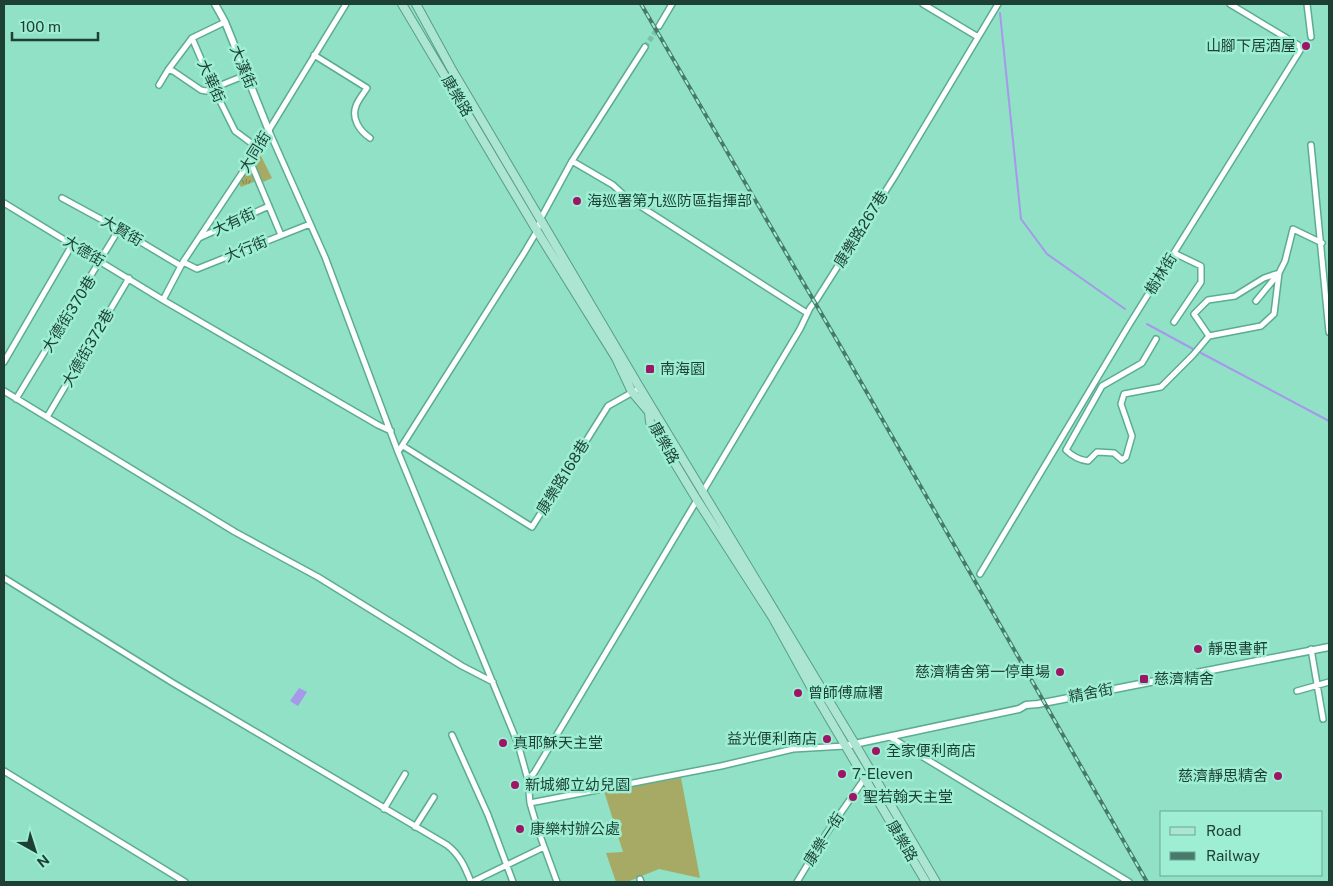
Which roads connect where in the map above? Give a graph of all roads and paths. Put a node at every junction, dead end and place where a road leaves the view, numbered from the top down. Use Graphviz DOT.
graph roads {
  1 [pos="215,4"];
  2 [pos="346,4"];
  3 [pos="402,4"];
  4 [pos="416,4"];
  5 [pos="672,4"];
  6 [pos="923,4"];
  7 [pos="998,4"];
  8 [pos="1230,4"];
  9 [pos="1307,4"];
  10 [pos="225,22"];
  11 [pos="659,26"];
  12 [pos="978,37"];
  13 [pos="1310,37"];
  14 [pos="192,38"];
  15 [pos="645,47"];
  16 [pos="314,55"];
  17 [pos="452,68"];
  18 [pos="168,70"];
  19 [pos="443,73"];
  20 [pos="246,75"];
  21 [pos="160,85"];
  22 [pos="214,89"];
  23 [pos="268,131"];
  24 [pos="370,138"];
  25 [pos="1311,145"];
  26 [pos="258,148"];
  27 [pos="250,161"];
  28 [pos="572,161"];
  29 [pos="62,198"];
  30 [pos="4,203"];
  31 [pos="268,206"];
  32 [pos="541,218"];
  33 [pos="310,224"];
  34 [pos="119,229"];
  35 [pos="537,231"];
  36 [pos="281,235"];
  37 [pos="199,238"];
  38 [pos="1322,244"];
  39 [pos="72,245"];
  40 [pos="1174,253"];
  41 [pos="101,262"];
  42 [pos="182,264"];
  43 [pos="1279,273"];
  44 [pos="129,278"];
  45 [pos="163,300"];
  46 [pos="1256,301"];
  47 [pos="807,314"];
  48 [pos="1174,322"];
  49 [pos="1329,332"];
  50 [pos="1209,336"];
  51 [pos="1156,339"];
  52 [pos="4,362"];
  53 [pos="640,388"];
  54 [pos="4,391"];
  55 [pos="632,392"];
  56 [pos="16,399"];
  57 [pos="47,417"];
  58 [pos="391,431"];
  59 [pos="403,446"];
  60 [pos="398,452"];
  61 [pos="702,492"];
  62 [pos="697,500"];
  63 [pos="980,574"];
  64 [pos="4,578"];
  65 [pos="1329,647"];
  66 [pos="1311,649"];
  67 [pos="493,682"];
  68 [pos="1329,682"];
  69 [pos="1318,685"];
  70 [pos="1297,691"];
  71 [pos="1323,719"];
  72 [pos="452,735"];
  73 [pos="890,737"];
  74 [pos="855,744"];
  75 [pos="845,746"];
  76 [pos="4,771"];
  77 [pos="405,774"];
  78 [pos="873,774"];
  79 [pos="865,778"];
  80 [pos="528,780"];
  81 [pos="434,797"];
  82 [pos="530,802"];
  83 [pos="384,809"];
  84 [pos="415,827"];
  85 [pos="544,847"];
  86 [pos="507,866"];
  87 [pos="185,882"];
  88 [pos="472,882"];
  89 [pos="513,882"];
  90 [pos="557,882"];
  91 [pos="797,882"];
  92 [pos="926,882"];
  93 [pos="936,882"];
  94 [pos="1129,882"];
  1 -- 10 [label="street, 大漢街"];
  2 -- 16 [label="street, 大同街"];
  3 -- 19 [label="main road, 康樂路"];
  4 -- 17 [label="main road, 康樂路"];
  5 -- 11 [label="street"];
  6 -- 12 [label="street"];
  7 -- 12 [label="street, 康樂路267巷"];
  8 -- 40 [label="street, 樹林街"];
  9 -- 13 [label="street"];
  10 -- 14 [label="street"];
  10 -- 20 [label="street, 大漢街"];
  12 -- 47 [label="street, 康樂路267巷"];
  14 -- 18 [label="street"];
  14 -- 22 [label="street, 大華街"];
  15 -- 28 [label="street"];
  16 -- 23 [label="street, 大同街"];
  16 -- 24 [label="street"];
  17 -- 19 [label="main road"];
  17 -- 32 [label="main road, 康樂路"];
  18 -- 21 [label="street"];
  18 -- 22 [label="street"];
  19 -- 35 [label="main road, 康樂路"];
  20 -- 22 [label="street"];
  20 -- 23 [label="street, 大漢街"];
  22 -- 26 [label="street, 大華街"];
  23 -- 26 [label="street, 大同街"];
  23 -- 33 [label="street"];
  25 -- 38 [label="street"];
  26 -- 27 [label="street, 大同街"];
  27 -- 31 [label="street"];
  27 -- 37 [label="street, 大同街"];
  28 -- 32 [label="street"];
  28 -- 47 [label="street"];
  29 -- 34 [label="street, 大賢街"];
  30 -- 39 [label="street, 大德街"];
  31 -- 36 [label="street"];
  31 -- 37 [label="street, 大有街"];
  32 -- 35 [label="street"];
  32 -- 53 [label="main road, 康樂路"];
  33 -- 36 [label="street, 大行街"];
  33 -- 58 [label="street"];
  34 -- 41 [label="street, 大德街370巷"];
  34 -- 42 [label="street, 大賢街"];
  35 -- 55 [label="main road, 康樂路"];
  35 -- 59 [label="street"];
  36 -- 42 [label="street, 大行街"];
  37 -- 42 [label="street, 大同街"];
  38 -- 43 [label="street"];
  38 -- 49 [label="street"];
  39 -- 41 [label="street, 大德街"];
  39 -- 52 [label="street"];
  40 -- 48 [label="street"];
  40 -- 63 [label="street, 樹林街"];
  41 -- 44 [label="street, 大德街"];
  41 -- 56 [label="street, 大德街370巷"];
  42 -- 45 [label="street, 大同街"];
  43 -- 46 [label="street"];
  43 -- 50 [label="street"];
  43 -- 50 [label="street"];
  44 -- 45 [label="street, 大德街"];
  44 -- 57 [label="street, 大德街372巷"];
  45 -- 58 [label="street, 大德街"];
  47 -- 61 [label="street, 康樂路267巷"];
  50 -- 51 [label="street"];
  53 -- 55 [label="street, 康樂路168巷"];
  53 -- 61 [label="main road, 康樂路"];
  54 -- 56 [label="street"];
  55 -- 59 [label="street, 康樂路168巷"];
  55 -- 62 [label="main road, 康樂路"];
  56 -- 57 [label="street"];
  57 -- 67 [label="street"];
  58 -- 60 [label="street"];
  59 -- 60 [label="street"];
  60 -- 67 [label="street"];
  61 -- 62 [label="street, 康樂路267巷"];
  61 -- 74 [label="main road, 康樂路"];
  62 -- 75 [label="main road, 康樂路"];
  62 -- 80 [label="street, 康樂路267巷"];
  64 -- 83 [label="street"];
  65 -- 66 [label="street, 精舍街"];
  66 -- 69 [label="street"];
  66 -- 73 [label="street, 精舍街"];
  67 -- 80 [label="street"];
  68 -- 69 [label="street"];
  69 -- 70 [label="street"];
  69 -- 71 [label="street"];
  72 -- 86 [label="street"];
  73 -- 74 [label="street, 精舍街"];
  73 -- 94 [label="street"];
  74 -- 75 [label="street, 精舍街"];
  74 -- 78 [label="main road, 康樂路"];
  75 -- 79 [label="main road, 康樂路"];
  75 -- 82 [label="street"];
  76 -- 87 [label="street"];
  77 -- 83 [label="street"];
  78 -- 79 [label="street, 康樂一街"];
  78 -- 93 [label="main road, 康樂路"];
  79 -- 91 [label="street, 康樂一街"];
  79 -- 92 [label="main road, 康樂路"];
  80 -- 82 [label="street"];
  81 -- 84 [label="street"];
  82 -- 85 [label="street"];
  83 -- 84 [label="street"];
  84 -- 88 [label="street"];
  85 -- 86 [label="street"];
  85 -- 90 [label="street"];
  86 -- 88 [label="street"];
  86 -- 89 [label="street"];
}
